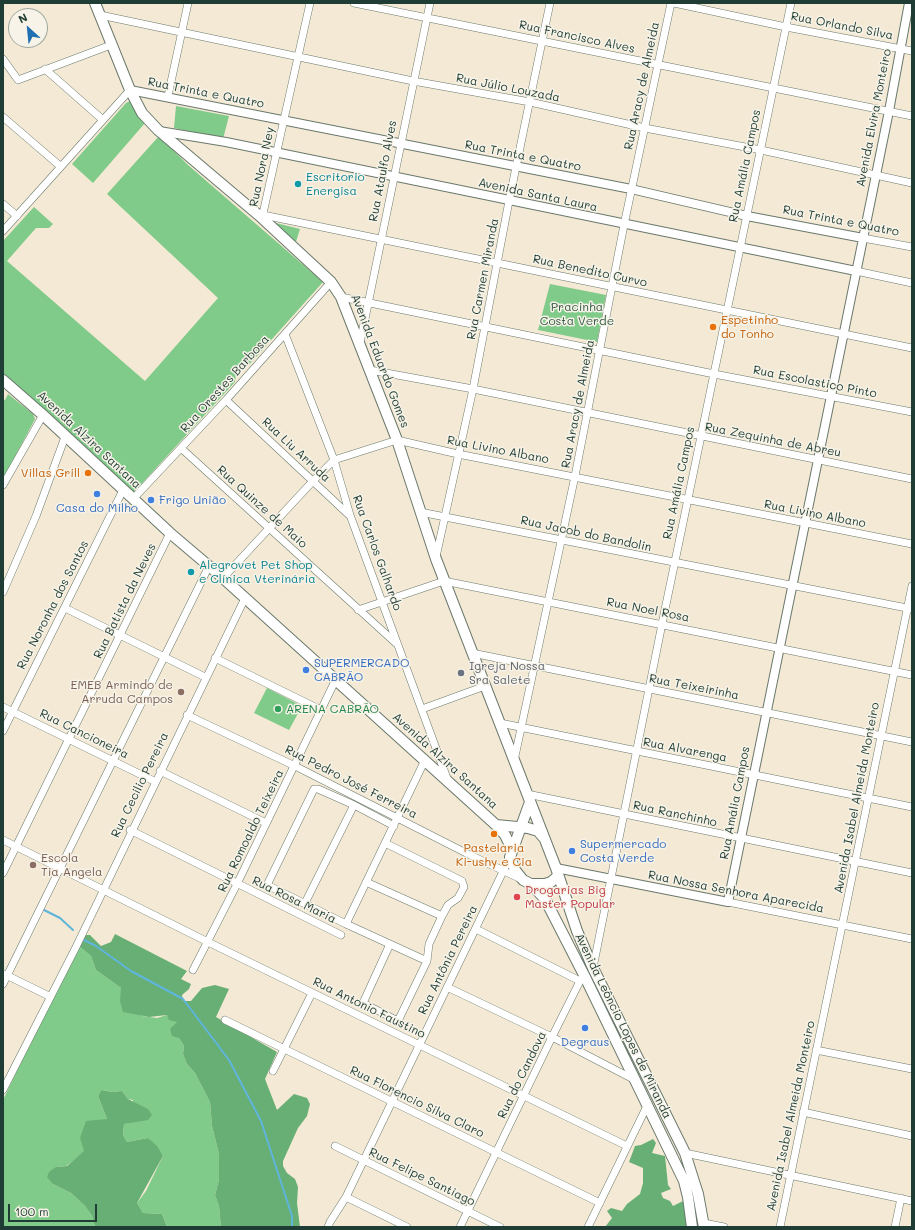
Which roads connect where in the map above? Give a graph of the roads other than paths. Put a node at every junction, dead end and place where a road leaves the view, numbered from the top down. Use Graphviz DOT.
graph roads {
  1 [pos="95,3"];
  2 [pos="188,3"];
  3 [pos="310,3"];
  4 [pos="354,3"];
  5 [pos="430,3"];
  6 [pos="550,3"];
  7 [pos="672,3"];
  8 [pos="791,3"];
  9 [pos="909,3"];
  10 [pos="100,15"];
  11 [pos="427,18"];
  12 [pos="786,27"];
  13 [pos="182,32"];
  14 [pos="543,41"];
  15 [pos="111,45"];
  16 [pos="900,48"];
  17 [pos="912,51"];
  18 [pos="298,56"];
  19 [pos="3,59"];
  20 [pos="658,65"];
  21 [pos="45,69"];
  22 [pos="413,81"];
  23 [pos="774,88"];
  24 [pos="130,90"];
  25 [pos="168,96"];
  26 [pos="530,102"];
  27 [pos="889,111"];
  28 [pos="3,116"];
  29 [pos="912,116"];
  30 [pos="103,120"];
  31 [pos="283,121"];
  32 [pos="645,128"];
  33 [pos="158,130"];
  34 [pos="400,144"];
  35 [pos="761,150"];
  36 [pos="276,153"];
  37 [pos="60,166"];
  38 [pos="516,168"];
  39 [pos="875,175"];
  40 [pos="393,176"];
  41 [pos="912,183"];
  42 [pos="631,189"];
  43 [pos="509,201"];
  44 [pos="3,204"];
  45 [pos="17,216"];
  46 [pos="747,216"];
  47 [pos="262,217"];
  48 [pos="624,225"];
  49 [pos="3,231"];
  50 [pos="863,238"];
  51 [pos="381,239"];
  52 [pos="912,247"];
  53 [pos="740,248"];
  54 [pos="496,262"];
  55 [pos="856,272"];
  56 [pos="331,282"];
  57 [pos="912,283"];
  58 [pos="612,286"];
  59 [pos="342,297"];
  60 [pos="369,303"];
  61 [pos="727,311"];
  62 [pos="485,328"];
  63 [pos="844,333"];
  64 [pos="285,334"];
  65 [pos="360,343"];
  66 [pos="912,348"];
  67 [pos="600,349"];
  68 [pos="370,370"];
  69 [pos="714,374"];
  70 [pos="3,380"];
  71 [pos="473,389"];
  72 [pos="831,397"];
  73 [pos="226,400"];
  74 [pos="587,412"];
  75 [pos="912,412"];
  76 [pos="43,414"];
  77 [pos="65,437"];
  78 [pos="701,437"];
  79 [pos="397,440"];
  80 [pos="182,449"];
  81 [pos="458,454"];
  82 [pos="334,460"];
  83 [pos="818,460"];
  84 [pos="575,476"];
  85 [pos="912,479"];
  86 [pos="313,481"];
  87 [pos="3,485"];
  88 [pos="123,490"];
  89 [pos="133,499"];
  90 [pos="688,499"];
  91 [pos="420,512"];
  92 [pos="350,516"];
  93 [pos="444,517"];
  94 [pos="806,524"];
  95 [pos="268,529"];
  96 [pos="170,533"];
  97 [pos="561,539"];
  98 [pos="912,544"];
  99 [pos="436,559"];
  100 [pos="674,563"];
  101 [pos="209,566"];
  102 [pos="223,578"];
  103 [pos="444,581"];
  104 [pos="793,586"];
  105 [pos="912,586"];
  106 [pos="3,592"];
  107 [pos="244,598"];
  108 [pos="383,602"];
  109 [pos="549,602"];
  110 [pos="65,608"];
  111 [pos="910,608"];
  112 [pos="358,610"];
  113 [pos="662,624"];
  114 [pos="121,635"];
  115 [pos="399,646"];
  116 [pos="780,648"];
  117 [pos="472,653"];
  118 [pos="164,657"];
  119 [pos="215,658"];
  120 [pos="534,665"];
  121 [pos="894,671"];
  122 [pos="912,675"];
  123 [pos="206,677"];
  124 [pos="336,680"];
  125 [pos="485,686"];
  126 [pos="650,689"];
  127 [pos="3,707"];
  128 [pos="422,709"];
  129 [pos="321,710"];
  130 [pos="12,712"];
  131 [pos="766,712"];
  132 [pos="187,715"];
  133 [pos="500,723"];
  134 [pos="521,727"];
  135 [pos="3,731"];
  136 [pos="881,736"];
  137 [pos="69,740"];
  138 [pos="912,742"];
  139 [pos="637,751"];
  140 [pos="425,760"];
  141 [pos="113,761"];
  142 [pos="514,761"];
  143 [pos="295,766"];
  144 [pos="160,771"];
  145 [pos="752,775"];
  146 [pos="448,781"];
  147 [pos="154,782"];
  148 [pos="528,798"];
  149 [pos="868,798"];
  150 [pos="354,805"];
  151 [pos="912,807"];
  152 [pos="624,814"];
  153 [pos="398,818"];
  154 [pos="266,823"];
  155 [pos="496,825"];
  156 [pos="394,826"];
  157 [pos="521,828"];
  158 [pos="130,830"];
  159 [pos="543,838"];
  160 [pos="740,839"];
  161 [pos="3,840"];
  162 [pos="385,842"];
  163 [pos="16,846"];
  164 [pos="511,853"];
  165 [pos="855,861"];
  166 [pos="61,869"];
  167 [pos="503,871"];
  168 [pos="557,872"];
  169 [pos="3,873"];
  170 [pos="912,873"];
  171 [pos="611,879"];
  172 [pos="366,882"];
  173 [pos="527,882"];
  174 [pos="237,884"];
  175 [pos="102,889"];
  176 [pos="728,902"];
  177 [pos="305,903"];
  178 [pos="442,916"];
  179 [pos="346,924"];
  180 [pos="843,925"];
  181 [pos="476,929"];
  182 [pos="341,935"];
  183 [pos="912,939"];
  184 [pos="208,942"];
  185 [pos="390,944"];
  186 [pos="427,961"];
  187 [pos="593,968"];
  188 [pos="193,970"];
  189 [pos="5,974"];
  190 [pos="583,979"];
  191 [pos="3,984"];
  192 [pos="447,987"];
  193 [pos="312,993"];
  194 [pos="49,996"];
  195 [pos="225,1020"];
  196 [pos="552,1037"];
  197 [pos="419,1044"];
  198 [pos="283,1050"];
  199 [pos="816,1050"];
  200 [pos="912,1069"];
  201 [pos="273,1071"];
  202 [pos="635,1080"];
  203 [pos="3,1090"];
  204 [pos="524,1096"];
  205 [pos="392,1101"];
  206 [pos="647,1106"];
  207 [pos="803,1112"];
  208 [pos="912,1136"];
  209 [pos="335,1146"];
  210 [pos="627,1146"];
  211 [pos="497,1153"];
  212 [pos="685,1153"];
  213 [pos="363,1160"];
  214 [pos="790,1174"];
  215 [pos="346,1197"];
  216 [pos="901,1198"];
  217 [pos="912,1201"];
  218 [pos="600,1203"];
  219 [pos="467,1211"];
  220 [pos="704,1225"];
  221 [pos="328,1227"];
  222 [pos="407,1227"];
  223 [pos="460,1227"];
  224 [pos="500,1227"];
  225 [pos="588,1227"];
  226 [pos="692,1227"];
  227 [pos="724,1227"];
  228 [pos="780,1227"];
  229 [pos="895,1227"];
  1 -- 10 [label="main road, Avenida Eduardo Gomes"];
  2 -- 13 [label="street"];
  3 -- 18 [label="street, Rua Nora Ney"];
  4 -- 11 [label="street, Rua Francisco Alves"];
  5 -- 11 [label="street, Rua Ataulfo Alves"];
  6 -- 14 [label="street, Rua Carmen Miranda"];
  7 -- 12 [label="street, Rua Orlando Silva"];
  7 -- 20 [label="street, Rua Aracy de Almeida"];
  8 -- 12 [label="street, Rua Amália Campos"];
  9 -- 16 [label="street, Avenida Elvira Monteiro"];
  10 -- 13 [label="street, Rua Júlio Louzada"];
  10 -- 15 [label="main road, Avenida Eduardo Gomes"];
  11 -- 14 [label="street, Rua Francisco Alves"];
  11 -- 22 [label="street, Rua Ataulfo Alves"];
  12 -- 16 [label="street, Rua Orlando Silva"];
  12 -- 23 [label="street, Rua Amália Campos"];
  13 -- 18 [label="street, Rua Júlio Louzada"];
  13 -- 25 [label="street"];
  14 -- 20 [label="street, Rua Francisco Alves"];
  14 -- 26 [label="street, Rua Carmen Miranda"];
  15 -- 21 [label="street"];
  15 -- 24 [label="main road, Avenida Eduardo Gomes"];
  16 -- 17 [label="street, Rua Orlando Silva"];
  16 -- 27 [label="street, Avenida Elvira Monteiro"];
  18 -- 22 [label="street, Rua Júlio Louzada"];
  18 -- 31 [label="street, Rua Nora Ney"];
  19 -- 21 [label="street"];
  20 -- 23 [label="street, Rua Francisco Alves"];
  20 -- 32 [label="street, Rua Aracy de Almeida"];
  21 -- 30 [label="street"];
  22 -- 26 [label="street, Rua Júlio Louzada"];
  22 -- 34 [label="street, Rua Ataulfo Alves"];
  23 -- 27 [label="street, Rua Francisco Alves"];
  23 -- 35 [label="street, Rua Amália Campos"];
  24 -- 25 [label="street, Rua Trinta e Quatro"];
  24 -- 30 [label="street"];
  24 -- 33 [label="main road, Avenida Eduardo Gomes"];
  25 -- 31 [label="street, Rua Trinta e Quatro"];
  26 -- 32 [label="street, Rua Júlio Louzada"];
  26 -- 38 [label="street, Rua Carmen Miranda"];
  27 -- 29 [label="street, Rua Francisco Alves"];
  27 -- 39 [label="street, Avenida Elvira Monteiro"];
  28 -- 37 [label="street"];
  30 -- 37 [label="street"];
  31 -- 34 [label="street, Rua Trinta e Quatro"];
  31 -- 36 [label="street, Rua Nora Ney"];
  32 -- 35 [label="street, Rua Júlio Louzada"];
  32 -- 42 [label="street, Rua Aracy de Almeida"];
  33 -- 36 [label="street, Avenida Santa Laura"];
  33 -- 47 [label="main road, Avenida Eduardo Gomes"];
  34 -- 38 [label="street, Rua Trinta e Quatro"];
  34 -- 40 [label="street, Rua Ataulfo Alves"];
  35 -- 39 [label="street, Rua Júlio Louzada"];
  35 -- 46 [label="street, Rua Amália Campos"];
  36 -- 40 [label="street, Avenida Santa Laura"];
  36 -- 47 [label="street, Rua Nora Ney"];
  37 -- 45 [label="street"];
  38 -- 42 [label="street, Rua Trinta e Quatro"];
  38 -- 43 [label="street, Rua Carmen Miranda"];
  39 -- 41 [label="street, Rua Júlio Louzada"];
  39 -- 50 [label="street, Avenida Elvira Monteiro"];
  40 -- 43 [label="street, Avenida Santa Laura"];
  40 -- 51 [label="street, Rua Ataulfo Alves"];
  42 -- 46 [label="street, Rua Trinta e Quatro"];
  42 -- 48 [label="street, Rua Aracy de Almeida"];
  43 -- 48 [label="street, Avenida Santa Laura"];
  43 -- 54 [label="street, Rua Carmen Miranda"];
  44 -- 45 [label="street"];
  45 -- 49 [label="street"];
  46 -- 50 [label="street, Rua Trinta e Quatro"];
  46 -- 53 [label="street, Rua Amália Campos"];
  47 -- 51 [label="street, Rua Benedito Curvo"];
  47 -- 56 [label="main road, Avenida Eduardo Gomes"];
  48 -- 53 [label="street, Avenida Santa Laura"];
  48 -- 58 [label="street, Rua Aracy de Almeida"];
  50 -- 52 [label="street, Rua Trinta e Quatro"];
  50 -- 55 [label="street, Rua Amália Campos"];
  51 -- 54 [label="street, Rua Benedito Curvo"];
  51 -- 60 [label="street, Rua Ataulfo Alves"];
  53 -- 55 [label="street, Avenida Santa Laura"];
  53 -- 61 [label="street, Rua Amália Campos"];
  54 -- 58 [label="street, Rua Benedito Curvo"];
  54 -- 62 [label="street, Rua Carmen Miranda"];
  55 -- 57 [label="street, Avenida Santa Laura"];
  55 -- 63 [label="street, Rua Amália Campos"];
  56 -- 59 [label="main road, Avenida Eduardo Gomes"];
  56 -- 64 [label="street, Rua Orestes Barbosa"];
  58 -- 61 [label="street, Rua Benedito Curvo"];
  58 -- 67 [label="street, Rua Aracy de Almeida"];
  59 -- 60 [label="street, Rua Escolastico Pinto"];
  59 -- 65 [label="main road, Avenida Eduardo Gomes"];
  60 -- 62 [label="street, Rua Escolastico Pinto"];
  60 -- 65 [label="street, Rua Ataulfo Alves"];
  61 -- 63 [label="street, Rua Benedito Curvo"];
  61 -- 69 [label="street, Rua Amália Campos"];
  62 -- 67 [label="street, Rua Escolastico Pinto"];
  62 -- 71 [label="street, Rua Carmen Miranda"];
  63 -- 66 [label="street, Rua Benedito Curvo"];
  63 -- 72 [label="street, Rua Amália Campos"];
  64 -- 73 [label="street, Rua Orestes Barbosa"];
  64 -- 82 [label="street, Rua Carlos Galhardo"];
  65 -- 68 [label="main road, Avenida Eduardo Gomes"];
  67 -- 69 [label="street, Rua Escolastico Pinto"];
  67 -- 74 [label="street, Rua Aracy de Almeida"];
  68 -- 71 [label="street, Rua Zequinha de Abreu"];
  68 -- 79 [label="main road, Avenida Eduardo Gomes"];
  69 -- 72 [label="street, Rua Escolastico Pinto"];
  69 -- 78 [label="street, Rua Amália Campos"];
  70 -- 76 [label="main road, Avenida Alzira Santana"];
  71 -- 74 [label="street, Rua Zequinha de Abreu"];
  71 -- 81 [label="street, Rua Carmen Miranda"];
  72 -- 75 [label="street, Rua Escolastico Pinto"];
  72 -- 83 [label="street, Rua Amália Campos"];
  73 -- 80 [label="street, Rua Orestes Barbosa"];
  73 -- 86 [label="street, Rua Liu Arruda"];
  74 -- 78 [label="street, Rua Zequinha de Abreu"];
  74 -- 84 [label="street, Rua Aracy de Almeida"];
  76 -- 77 [label="main road, Avenida Alzira Santana"];
  76 -- 87 [label="street"];
  77 -- 88 [label="main road, Avenida Alzira Santana"];
  77 -- 106 [label="street"];
  78 -- 83 [label="street, Rua Zequinha de Abreu"];
  78 -- 90 [label="street, Rua Amália Campos"];
  79 -- 81 [label="street, Rua Livino Albano"];
  79 -- 82 [label="street"];
  79 -- 91 [label="main road, Avenida Eduardo Gomes"];
  80 -- 89 [label="street, Rua Orestes Barbosa"];
  80 -- 95 [label="street, Rua Quinze de Maio"];
  81 -- 84 [label="street, Rua Livino Albano"];
  81 -- 93 [label="street, Rua Carmen Miranda"];
  82 -- 86 [label="street"];
  82 -- 92 [label="street, Rua Carlos Galhardo"];
  83 -- 85 [label="street, Rua Zequinha de Abreu"];
  83 -- 94 [label="street, Rua Amália Campos"];
  84 -- 90 [label="street, Rua Livino Albano"];
  84 -- 97 [label="street, Rua Aracy de Almeida"];
  86 -- 92 [label="street, Rua Liu Arruda"];
  86 -- 95 [label="street"];
  88 -- 89 [label="main road, Avenida Alzira Santana"];
  88 -- 110 [label="street, Rua Noronha dos Santos"];
  89 -- 96 [label="main road, Avenida Alzira Santana"];
  90 -- 94 [label="street, Rua Livino Albano"];
  90 -- 100 [label="street, Rua Amália Campos"];
  91 -- 93 [label="street, Rua Jacob do Bandolin"];
  91 -- 99 [label="main road, Avenida Eduardo Gomes"];
  92 -- 108 [label="street, Rua Carlos Galhardo"];
  93 -- 97 [label="street, Rua Jacob do Bandolin"];
  93 -- 99 [label="street, Rua Carmen Miranda"];
  94 -- 98 [label="street, Rua Livino Albano"];
  94 -- 104 [label="street, Rua Amália Campos"];
  95 -- 102 [label="street"];
  95 -- 112 [label="street, Rua Quinze de Maio"];
  96 -- 101 [label="main road, Avenida Alzira Santana"];
  96 -- 114 [label="street, Rua Batista da Neves"];
  97 -- 100 [label="street, Rua Jacob do Bandolin"];
  97 -- 109 [label="street, Rua Aracy de Almeida"];
  99 -- 103 [label="main road, Avenida Eduardo Gomes"];
  100 -- 104 [label="street, Rua Jacob do Bandolin"];
  100 -- 113 [label="street, Rua Amália Campos"];
  101 -- 102 [label="main road, Avenida Alzira Santana"];
  101 -- 118 [label="street"];
  102 -- 107 [label="main road, Avenida Alzira Santana"];
  103 -- 108 [label="street"];
  103 -- 109 [label="street, Rua Noel Rosa"];
  103 -- 117 [label="main road, Avenida Eduardo Gomes"];
  104 -- 111 [label="street, Rua Jacob do Bandolin"];
  104 -- 116 [label="street, Rua Amália Campos"];
  105 -- 111 [label="street, Avenida Isabel Almeida Monteiro"];
  107 -- 119 [label="street, Rua Cecilio Pereira"];
  107 -- 124 [label="main road, Avenida Alzira Santana"];
  108 -- 112 [label="street"];
  108 -- 115 [label="street, Rua Carlos Galhardo"];
  109 -- 113 [label="street, Rua Noel Rosa"];
  109 -- 120 [label="street, Rua Aracy de Almeida"];
  110 -- 114 [label="street"];
  110 -- 130 [label="street, Rua Noronha dos Santos"];
  111 -- 121 [label="street, Avenida Isabel Almeida Monteiro"];
  112 -- 115 [label="street, Rua Quinze de Maio"];
  113 -- 116 [label="street, Rua Noel Rosa"];
  113 -- 126 [label="street, Rua Amália Campos"];
  114 -- 118 [label="street"];
  114 -- 137 [label="street, Rua Batista da Neves"];
  115 -- 128 [label="street, Rua Carlos Galhardo"];
  116 -- 121 [label="street, Rua Noel Rosa"];
  116 -- 131 [label="street, Rua Amália Campos"];
  117 -- 120 [label="street, Rua Teixeirinha"];
  117 -- 125 [label="main road, Avenida Eduardo Gomes"];
  118 -- 123 [label="street"];
  118 -- 141 [label="street"];
  119 -- 123 [label="street, Rua Cecilio Pereira"];
  119 -- 129 [label="street"];
  120 -- 126 [label="street, Rua Teixeirinha"];
  120 -- 134 [label="street, Rua Aracy de Almeida"];
  121 -- 122 [label="street, Rua Noel Rosa"];
  121 -- 136 [label="street, Avenida Isabel Almeida Monteiro"];
  123 -- 132 [label="street, Rua Cecilio Pereira"];
  124 -- 129 [label="street, Rua Romoaldo Teixeira"];
  124 -- 140 [label="main road, Avenida Alzira Santana"];
  125 -- 128 [label="street"];
  125 -- 133 [label="main road, Avenida Eduardo Gomes"];
  126 -- 131 [label="street, Rua Teixeirinha"];
  126 -- 139 [label="street, Rua Amália Campos"];
  127 -- 130 [label="street, Rua Cancioneira"];
  128 -- 146 [label="street, Rua Carlos Galhardo"];
  129 -- 143 [label="street, Rua Romoaldo Teixeira"];
  130 -- 135 [label="street, Rua Noronha dos Santos"];
  130 -- 137 [label="street, Rua Cancioneira"];
  131 -- 136 [label="street, Rua Teixeirinha"];
  131 -- 145 [label="street, Rua Amália Campos"];
  132 -- 143 [label="street, Rua Pedro José Ferreira"];
  132 -- 144 [label="street, Rua Cecilio Pereira"];
  133 -- 134 [label="street, Rua Alvarenga"];
  133 -- 142 [label="main road, Avenida Eduardo Gomes"];
  134 -- 139 [label="street, Rua Alvarenga"];
  134 -- 142 [label="street, Rua Aracy de Almeida"];
  136 -- 138 [label="street, Rua Teixeirinha"];
  136 -- 149 [label="street, Avenida Isabel Almeida Monteiro"];
  137 -- 141 [label="street, Rua Cancioneira"];
  137 -- 163 [label="street, Rua Batista da Neves"];
  139 -- 145 [label="street, Rua Alvarenga"];
  139 -- 152 [label="street, Rua Amália Campos"];
  140 -- 146 [label="main road, Avenida Alzira Santana"];
  140 -- 153 [label="street"];
  141 -- 147 [label="street, Rua Cancioneira"];
  141 -- 166 [label="street"];
  142 -- 148 [label="main road, Avenida Eduardo Gomes"];
  143 -- 153 [label="street, Rua Pedro José Ferreira"];
  143 -- 154 [label="street, Rua Romoaldo Teixeira"];
  144 -- 147 [label="street, Rua Cecilio Pereira"];
  144 -- 154 [label="street"];
  145 -- 149 [label="street, Rua Alvarenga"];
  145 -- 160 [label="street, Rua Amália Campos"];
  146 -- 155 [label="main road, Avenida Alzira Santana"];
  147 -- 158 [label="street, Rua Cecilio Pereira"];
  148 -- 152 [label="street, Rua Ranchinho"];
  148 -- 157 [label="main road"];
  148 -- 159 [label="main road, Avenida Eduardo Gomes"];
  149 -- 151 [label="street, Rua Alvarenga"];
  149 -- 165 [label="street, Avenida Isabel Almeida Monteiro"];
  150 -- 156 [label="street"];
  150 -- 177 [label="street"];
  150 -- 177 [label="street"];
  152 -- 160 [label="street, Rua Ranchinho"];
  152 -- 171 [label="street, Rua Amália Campos"];
  153 -- 156 [label="street"];
  153 -- 167 [label="street, Rua Pedro José Ferreira"];
  154 -- 174 [label="street, Rua Romoaldo Teixeira"];
  155 -- 157 [label="main road"];
  155 -- 164 [label="main road, Avenida Leôncio Lopes de Miranda"];
  156 -- 162 [label="street"];
  157 -- 159 [label="main road"];
  157 -- 164 [label="main road"];
  158 -- 174 [label="street, Rua Rosa Maria"];
  158 -- 175 [label="street, Rua Cecilio Pereira"];
  159 -- 168 [label="main road, Avenida Leôncio Lopes de Miranda"];
  160 -- 165 [label="street, Rua Ranchinho"];
  160 -- 176 [label="street, Rua Amália Campos"];
  161 -- 163 [label="street, Rua Antonio Faustino"];
  162 -- 172 [label="street"];
  162 -- 178 [label="street"];
  163 -- 166 [label="street, Rua Antonio Faustino"];
  163 -- 169 [label="street, Rua Batista da Neves"];
  164 -- 167 [label="street, Rua Antônia Pereira"];
  164 -- 173 [label="main road, Avenida Leôncio Lopes de Miranda"];
  165 -- 170 [label="street, Rua Ranchinho"];
  165 -- 180 [label="street, Avenida Isabel Almeida Monteiro"];
  166 -- 175 [label="street, Rua Antonio Faustino"];
  166 -- 189 [label="street"];
  167 -- 173 [label="street, Rua Pedro José Ferreira"];
  167 -- 181 [label="street, Rua Antônia Pereira"];
  168 -- 171 [label="street, Rua Nossa Senhora Aparecida"];
  168 -- 173 [label="main road"];
  168 -- 187 [label="main road, Avenida Leôncio Lopes de Miranda"];
  171 -- 176 [label="street, Rua Nossa Senhora Aparecida"];
  171 -- 187 [label="street, Rua Amália Campos"];
  172 -- 178 [label="street"];
  172 -- 179 [label="street"];
  173 -- 190 [label="main road, Avenida Leôncio Lopes de Miranda"];
  174 -- 182 [label="street, Rua Rosa Maria"];
  174 -- 184 [label="street, Rua Romoaldo Teixeira"];
  175 -- 184 [label="street, Rua Antonio Faustino"];
  175 -- 194 [label="street, Rua Cecilio Pereira"];
  176 -- 180 [label="street, Rua Nossa Senhora Aparecida"];
  177 -- 179 [label="street"];
  178 -- 186 [label="street"];
  179 -- 185 [label="street"];
  180 -- 183 [label="street, Rua Nossa Senhora Aparecida"];
  180 -- 199 [label="street, Avenida Isabel Almeida Monteiro"];
  181 -- 190 [label="street"];
  181 -- 192 [label="street, Rua Antônia Pereira"];
  184 -- 188 [label="street, Rua Romoaldo Teixeira"];
  184 -- 193 [label="street, Rua Antonio Faustino"];
  185 -- 186 [label="street"];
  185 -- 186 [label="street"];
  187 -- 212 [label="main road, Avenida Leôncio Lopes de Miranda"];
  189 -- 191 [label="street"];
  189 -- 194 [label="street"];
  190 -- 196 [label="street, Rua do Candova"];
  190 -- 202 [label="main road, Avenida Leôncio Lopes de Miranda"];
  192 -- 196 [label="street"];
  192 -- 197 [label="street, Rua Antônia Pereira"];
  193 -- 197 [label="street, Rua Antonio Faustino"];
  193 -- 198 [label="street"];
  194 -- 203 [label="street, Rua Cecilio Pereira"];
  195 -- 198 [label="street, Rua Florencio Silva Claro"];
  196 -- 202 [label="street"];
  196 -- 204 [label="street, Rua do Candova"];
  197 -- 204 [label="street, Rua Antonio Faustino"];
  197 -- 205 [label="street, Rua Antônia Pereira"];
  198 -- 201 [label="street"];
  198 -- 205 [label="street, Rua Florencio Silva Claro"];
  199 -- 200 [label="street"];
  199 -- 207 [label="street, Avenida Isabel Almeida Monteiro"];
  202 -- 206 [label="main road, Avenida Leôncio Lopes de Miranda"];
  204 -- 210 [label="street, Rua Antonio Faustino"];
  204 -- 211 [label="street, Rua do Candova"];
  205 -- 211 [label="street, Rua Florencio Silva Claro"];
  205 -- 213 [label="street, Rua Antônia Pereira"];
  206 -- 210 [label="street"];
  206 -- 226 [label="main road, Avenida Leôncio Lopes de Miranda"];
  207 -- 208 [label="street"];
  207 -- 214 [label="street, Avenida Isabel Almeida Monteiro"];
  209 -- 213 [label="street, Rua Felipe Santiago"];
  210 -- 218 [label="street"];
  211 -- 218 [label="street, Rua Florencio Silva Claro"];
  211 -- 219 [label="street, Rua do Candova"];
  212 -- 214 [label="street"];
  212 -- 220 [label="main road, Avenida Leôncio Lopes de Miranda"];
  213 -- 215 [label="street, Rua Antônia Pereira"];
  213 -- 219 [label="street, Rua Felipe Santiago"];
  214 -- 216 [label="street"];
  214 -- 228 [label="street, Avenida Isabel Almeida Monteiro"];
  215 -- 221 [label="street, Rua Antônia Pereira"];
  215 -- 222 [label="street"];
  216 -- 217 [label="street"];
  216 -- 229 [label="street"];
  218 -- 225 [label="street"];
  219 -- 223 [label="street, Rua do Candova"];
  219 -- 224 [label="street, Rua Felipe Santiago"];
  220 -- 227 [label="street"];
}
